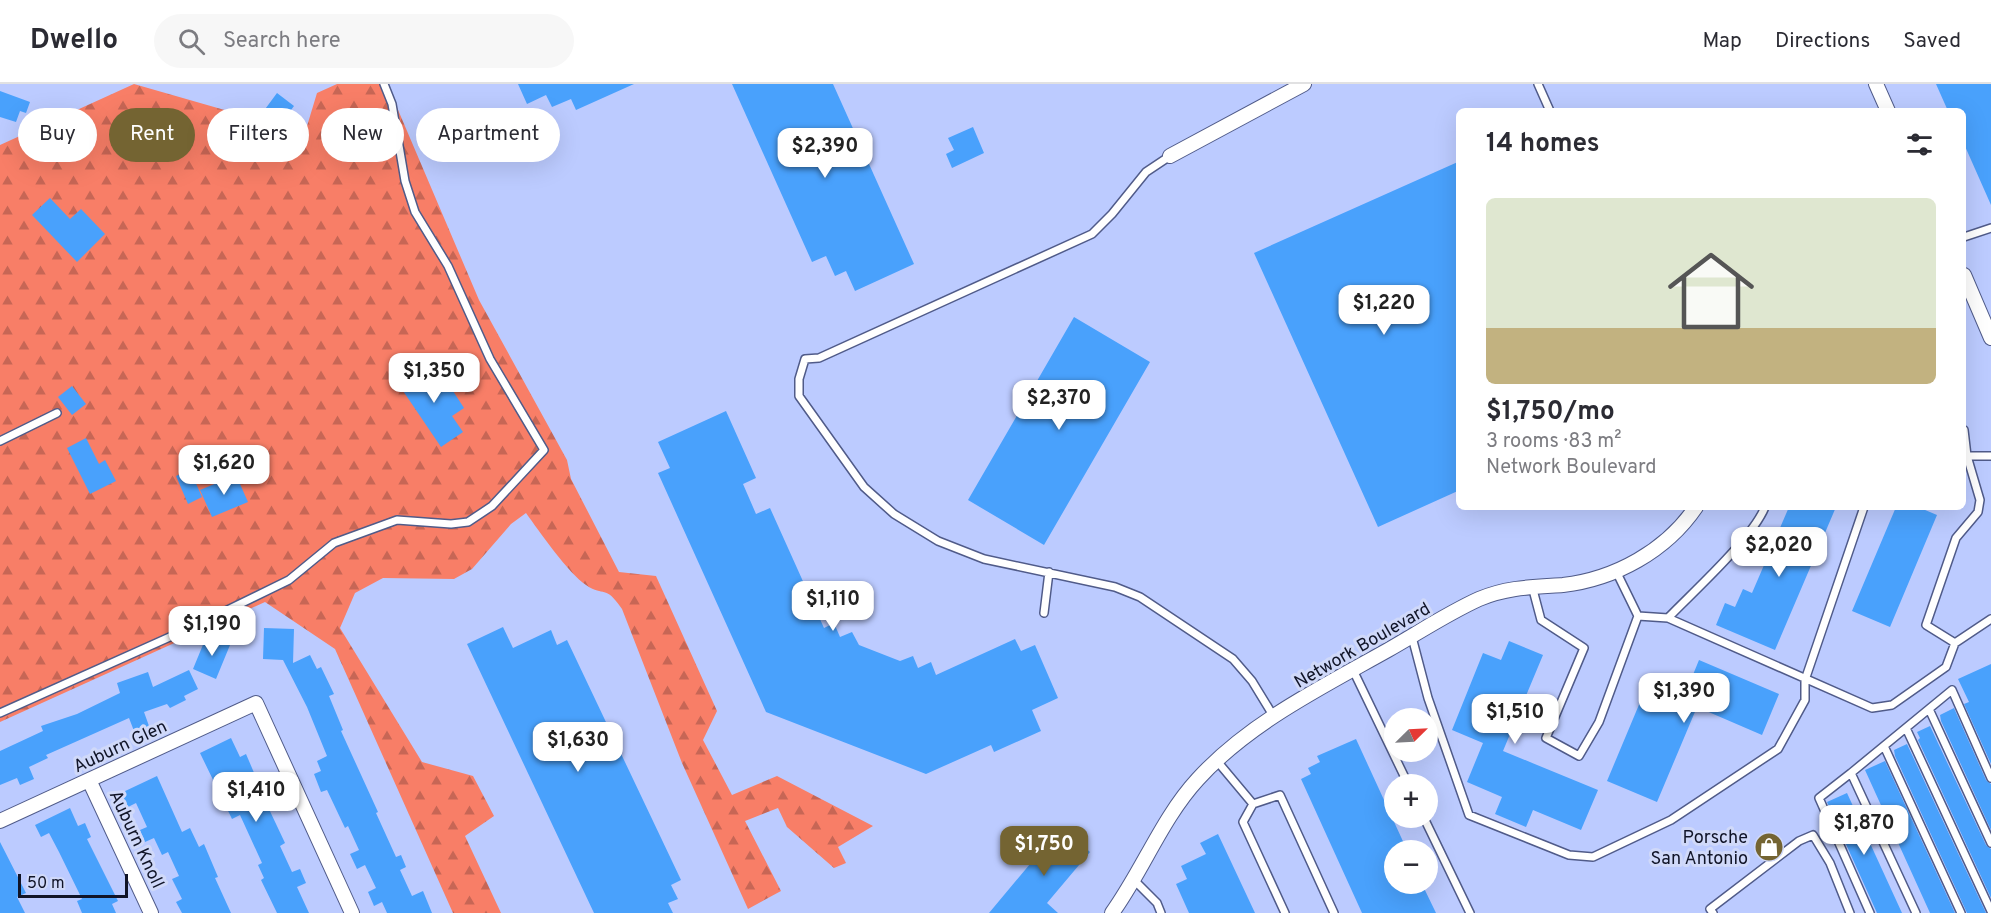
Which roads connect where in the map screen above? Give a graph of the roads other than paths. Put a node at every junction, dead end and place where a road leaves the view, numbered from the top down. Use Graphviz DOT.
graph roads {
  1 [pos="384,84"];
  2 [pos="1304,84"];
  3 [pos="1538,84"];
  4 [pos="1876,84"];
  5 [pos="1549,108"];
  6 [pos="1887,108"];
  7 [pos="1170,156"];
  8 [pos="1991,228"];
  9 [pos="1966,236"];
  10 [pos="1966,278"];
  11 [pos="1987,315"];
  12 [pos="1991,338"];
  13 [pos="57,413"];
  14 [pos="0,441"];
  15 [pos="1966,447"];
  16 [pos="1967,456"];
  17 [pos="1991,456"];
  18 [pos="1693,510"];
  19 [pos="1764,510"];
  20 [pos="1863,510"];
  21 [pos="1616,571"];
  22 [pos="1049,572"];
  23 [pos="1532,586"];
  24 [pos="1044,613"];
  25 [pos="1638,616"];
  26 [pos="1668,618"];
  27 [pos="1991,619"];
  28 [pos="1412,637"];
  29 [pos="1955,643"];
  30 [pos="1353,670"];
  31 [pos="1804,680"];
  32 [pos="1929,709"];
  33 [pos="0,713"];
  34 [pos="1274,717"];
  35 [pos="1906,728"];
  36 [pos="1884,746"];
  37 [pos="1217,761"];
  38 [pos="1851,773"];
  39 [pos="1403,774"];
  40 [pos="1991,778"];
  41 [pos="89,780"];
  42 [pos="1253,804"];
  43 [pos="0,821"];
  44 [pos="1429,828"];
  45 [pos="1991,843"];
  46 [pos="1134,879"];
  47 [pos="1991,911"];
  48 [pos="151,913"];
  49 [pos="352,913"];
  50 [pos="1112,913"];
  51 [pos="1161,913"];
  52 [pos="1285,913"];
  53 [pos="1334,913"];
  54 [pos="1470,913"];
  55 [pos="1713,913"];
  56 [pos="1850,913"];
  57 [pos="1870,913"];
  58 [pos="1916,913"];
  59 [pos="1961,913"];
  1 -- 33 [label="lane"];
  2 -- 7 [label="street"];
  3 -- 5 [label="lane"];
  4 -- 6 [label="street"];
  7 -- 22 [label="lane"];
  8 -- 9 [label="lane"];
  10 -- 11 [label="street"];
  11 -- 12 [label="street"];
  13 -- 14 [label="lane"];
  15 -- 16 [label="lane"];
  16 -- 17 [label="lane"];
  16 -- 29 [label="lane"];
  18 -- 21 [label="street, Network Boulevard"];
  19 -- 26 [label="lane"];
  20 -- 31 [label="lane"];
  21 -- 23 [label="street, Network Boulevard"];
  21 -- 25 [label="lane"];
  22 -- 24 [label="lane"];
  22 -- 34 [label="lane"];
  23 -- 25 [label="lane"];
  23 -- 28 [label="street, Network Boulevard"];
  25 -- 26 [label="lane"];
  26 -- 31 [label="lane"];
  27 -- 29 [label="lane"];
  28 -- 30 [label="street, Network Boulevard"];
  28 -- 31 [label="lane"];
  29 -- 31 [label="lane"];
  30 -- 34 [label="street, Network Boulevard"];
  30 -- 39 [label="lane"];
  32 -- 35 [label="lane"];
  32 -- 40 [label="lane"];
  32 -- 45 [label="lane"];
  34 -- 37 [label="street, Network Boulevard"];
  35 -- 36 [label="lane"];
  35 -- 47 [label="lane"];
  36 -- 38 [label="lane"];
  36 -- 59 [label="lane"];
  37 -- 42 [label="lane"];
  37 -- 46 [label="street, Network Boulevard"];
  38 -- 57 [label="lane"];
  38 -- 58 [label="lane"];
  41 -- 43 [label="street, Auburn Glen"];
  41 -- 48 [label="street, Auburn Knoll"];
  41 -- 49 [label="street, Auburn Glen"];
  42 -- 52 [label="lane"];
  42 -- 53 [label="lane"];
  44 -- 54 [label="lane"];
  46 -- 50 [label="street, Network Boulevard"];
  46 -- 51 [label="lane"];
  55 -- 56 [label="lane"];
}
